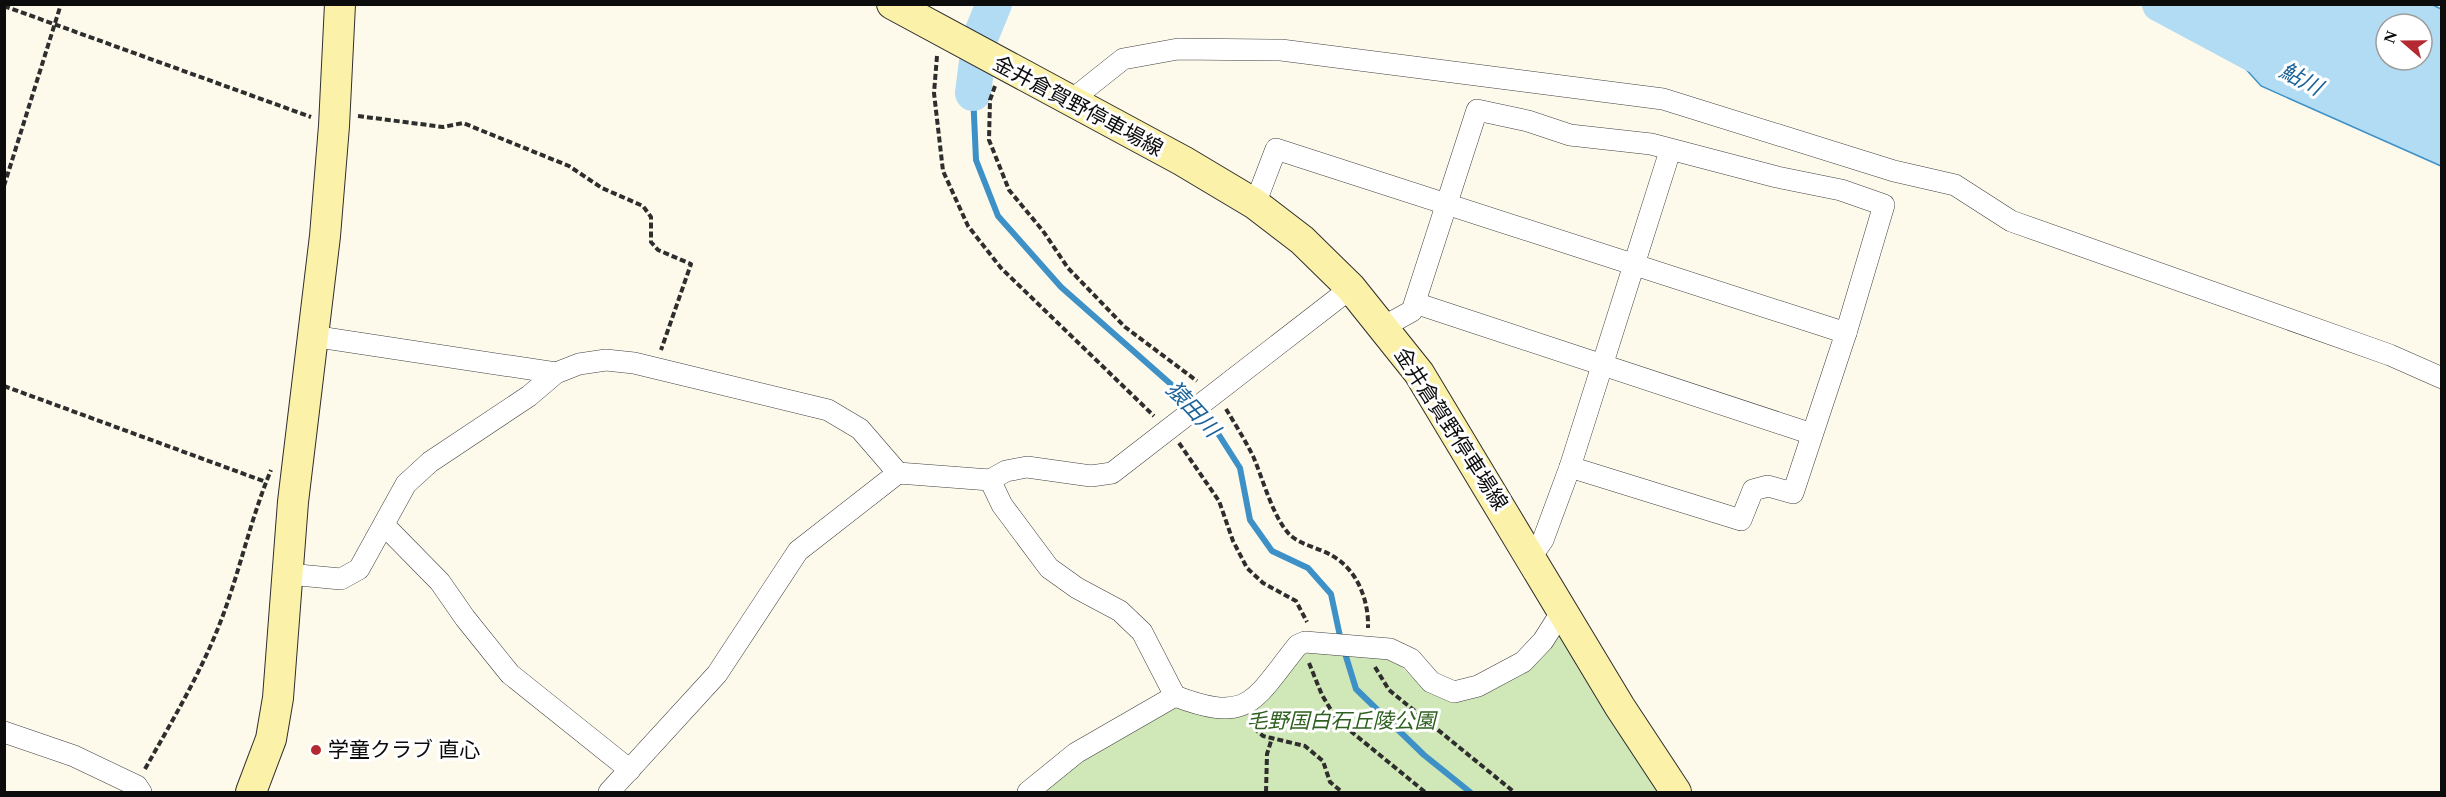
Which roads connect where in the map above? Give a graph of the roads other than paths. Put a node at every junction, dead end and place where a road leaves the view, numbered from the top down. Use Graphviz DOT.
graph roads {
  1 [pos="340,4"];
  2 [pos="892,4"];
  3 [pos="1069,102"];
  4 [pos="1670,151"];
  5 [pos="1255,204"];
  6 [pos="1446,204"];
  7 [pos="1634,265"];
  8 [pos="1351,288"];
  9 [pos="1415,303"];
  10 [pos="1383,327"];
  11 [pos="1846,333"];
  12 [pos="312,336"];
  13 [pos="1602,363"];
  14 [pos="556,373"];
  15 [pos="2442,378"];
  16 [pos="1812,434"];
  17 [pos="1570,466"];
  18 [pos="898,473"];
  19 [pos="990,480"];
  20 [pos="384,525"];
  21 [pos="1531,557"];
  22 [pos="288,574"];
  23 [pos="1562,611"];
  24 [pos="1175,696"];
  25 [pos="4,732"];
  26 [pos="630,770"];
  27 [pos="139,789"];
  28 [pos="251,792"];
  29 [pos="609,792"];
  30 [pos="1028,792"];
  31 [pos="1676,792"];
  1 -- 12 [label="main road"];
  2 -- 3 [label="main road, 金井倉賀野停車場線"];
  3 -- 5 [label="main road, 金井倉賀野停車場線"];
  3 -- 15 [label="street"];
  4 -- 6 [label="street"];
  4 -- 7 [label="street"];
  4 -- 11 [label="street"];
  5 -- 6 [label="street"];
  5 -- 8 [label="main road, 金井倉賀野停車場線"];
  6 -- 7 [label="street"];
  6 -- 9 [label="street"];
  7 -- 11 [label="street"];
  7 -- 13 [label="street"];
  8 -- 10 [label="main road, 金井倉賀野停車場線"];
  8 -- 19 [label="street"];
  9 -- 10 [label="street"];
  9 -- 13 [label="street"];
  10 -- 21 [label="main road, 金井倉賀野停車場線"];
  11 -- 16 [label="street"];
  12 -- 14 [label="street"];
  12 -- 22 [label="main road"];
  13 -- 16 [label="street"];
  13 -- 17 [label="street"];
  14 -- 18 [label="street"];
  14 -- 20 [label="street"];
  16 -- 17 [label="street"];
  17 -- 21 [label="street"];
  18 -- 19 [label="street"];
  18 -- 26 [label="street"];
  19 -- 24 [label="street"];
  20 -- 22 [label="street"];
  20 -- 26 [label="street"];
  21 -- 23 [label="main road, 金井倉賀野停車場線"];
  22 -- 28 [label="main road"];
  23 -- 24 [label="street"];
  23 -- 31 [label="main road, 金井倉賀野停車場線"];
  24 -- 30 [label="street"];
  25 -- 27 [label="street"];
  26 -- 29 [label="street"];
}
